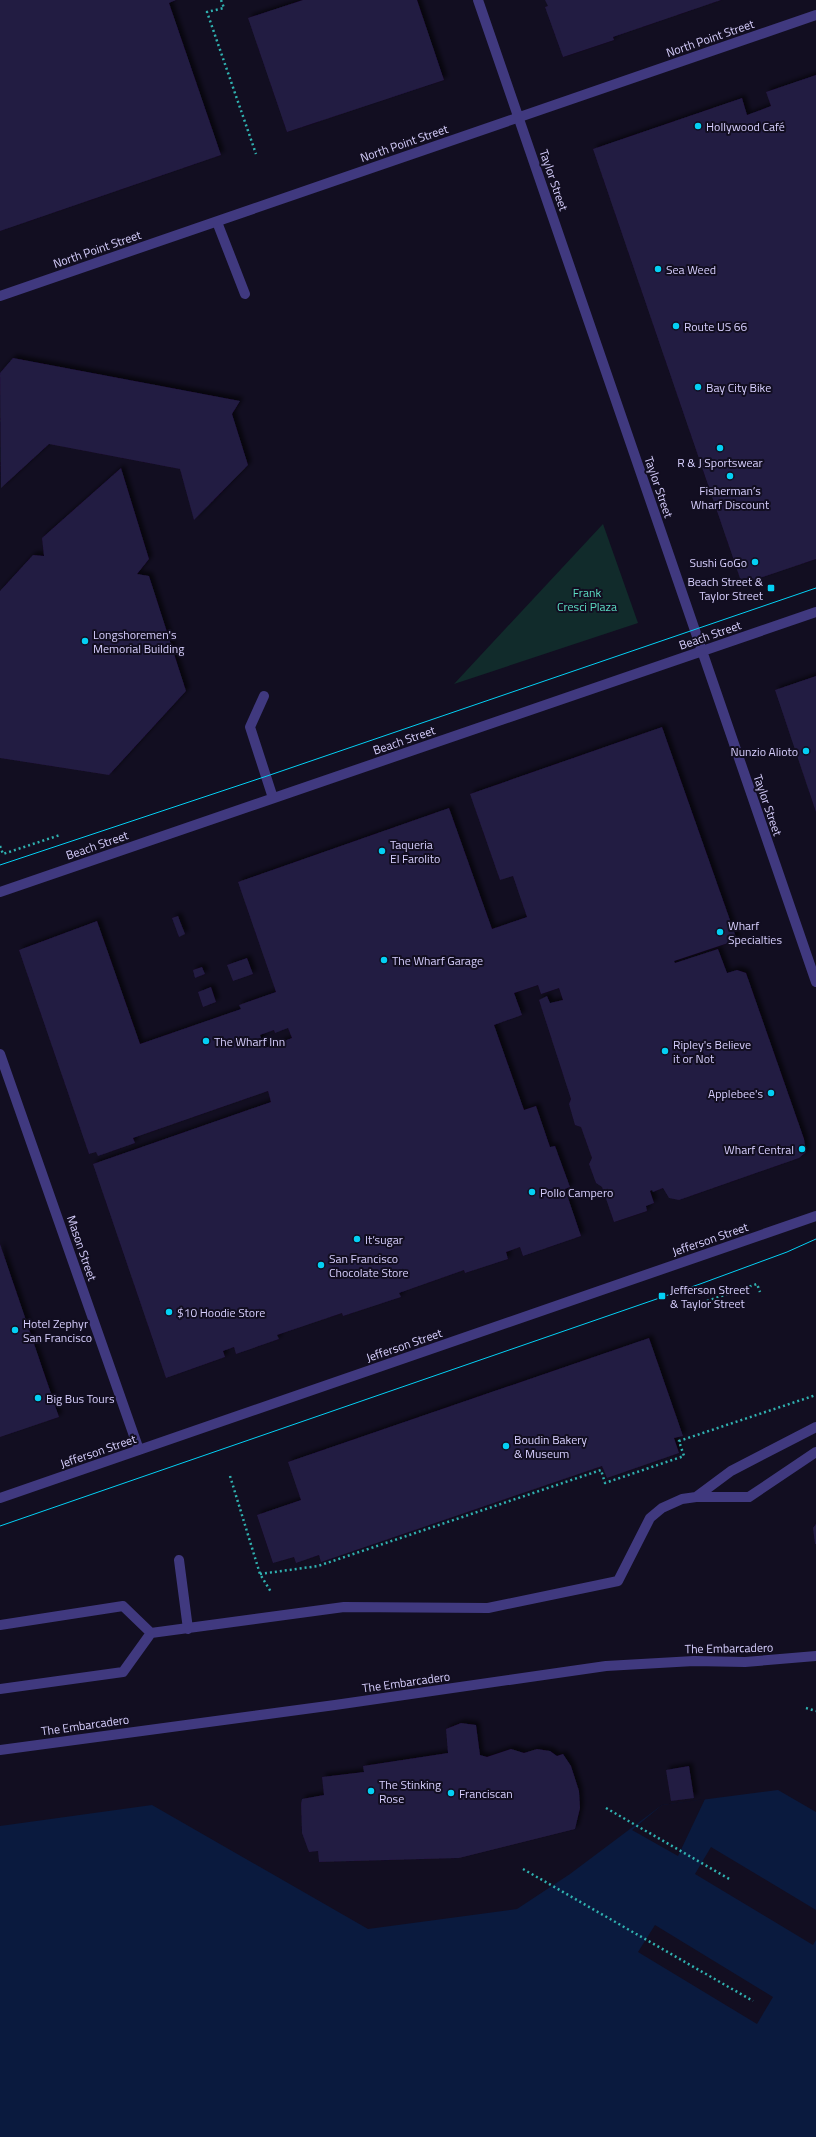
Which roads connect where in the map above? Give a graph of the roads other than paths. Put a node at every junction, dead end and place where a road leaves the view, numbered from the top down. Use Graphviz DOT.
graph roads {
  1 [pos="478,0"];
  2 [pos="816,15"];
  3 [pos="518,118"];
  4 [pos="216,222"];
  5 [pos="245,294"];
  6 [pos="0,296"];
  7 [pos="816,612"];
  8 [pos="702,651"];
  9 [pos="264,696"];
  10 [pos="274,798"];
  11 [pos="0,892"];
  12 [pos="816,982"];
  13 [pos="0,1054"];
  14 [pos="816,1216"];
  15 [pos="816,1427"];
  16 [pos="139,1450"];
  17 [pos="816,1452"];
  18 [pos="696,1497"];
  19 [pos="0,1498"];
  20 [pos="179,1560"];
  21 [pos="0,1625"];
  22 [pos="188,1629"];
  23 [pos="151,1633"];
  24 [pos="816,1656"];
  25 [pos="0,1689"];
  26 [pos="0,1750"];
  1 -- 3 [label="street, Taylor Street"];
  2 -- 3 [label="street, North Point Street"];
  3 -- 4 [label="street, North Point Street"];
  3 -- 8 [label="street, Taylor Street"];
  4 -- 5 [label="street"];
  4 -- 6 [label="street, North Point Street"];
  7 -- 8 [label="street, Beach Street"];
  8 -- 10 [label="street, Beach Street"];
  8 -- 12 [label="street, Taylor Street"];
  9 -- 10 [label="street"];
  10 -- 11 [label="street, Beach Street"];
  13 -- 16 [label="street, Mason Street"];
  14 -- 16 [label="street, Jefferson Street"];
  15 -- 18 [label="street"];
  16 -- 19 [label="street, Jefferson Street"];
  17 -- 18 [label="street"];
  18 -- 22 [label="street"];
  20 -- 22 [label="street"];
  21 -- 23 [label="street"];
  22 -- 23 [label="street"];
  23 -- 25 [label="street"];
  24 -- 26 [label="street, The Embarcadero"];
}
